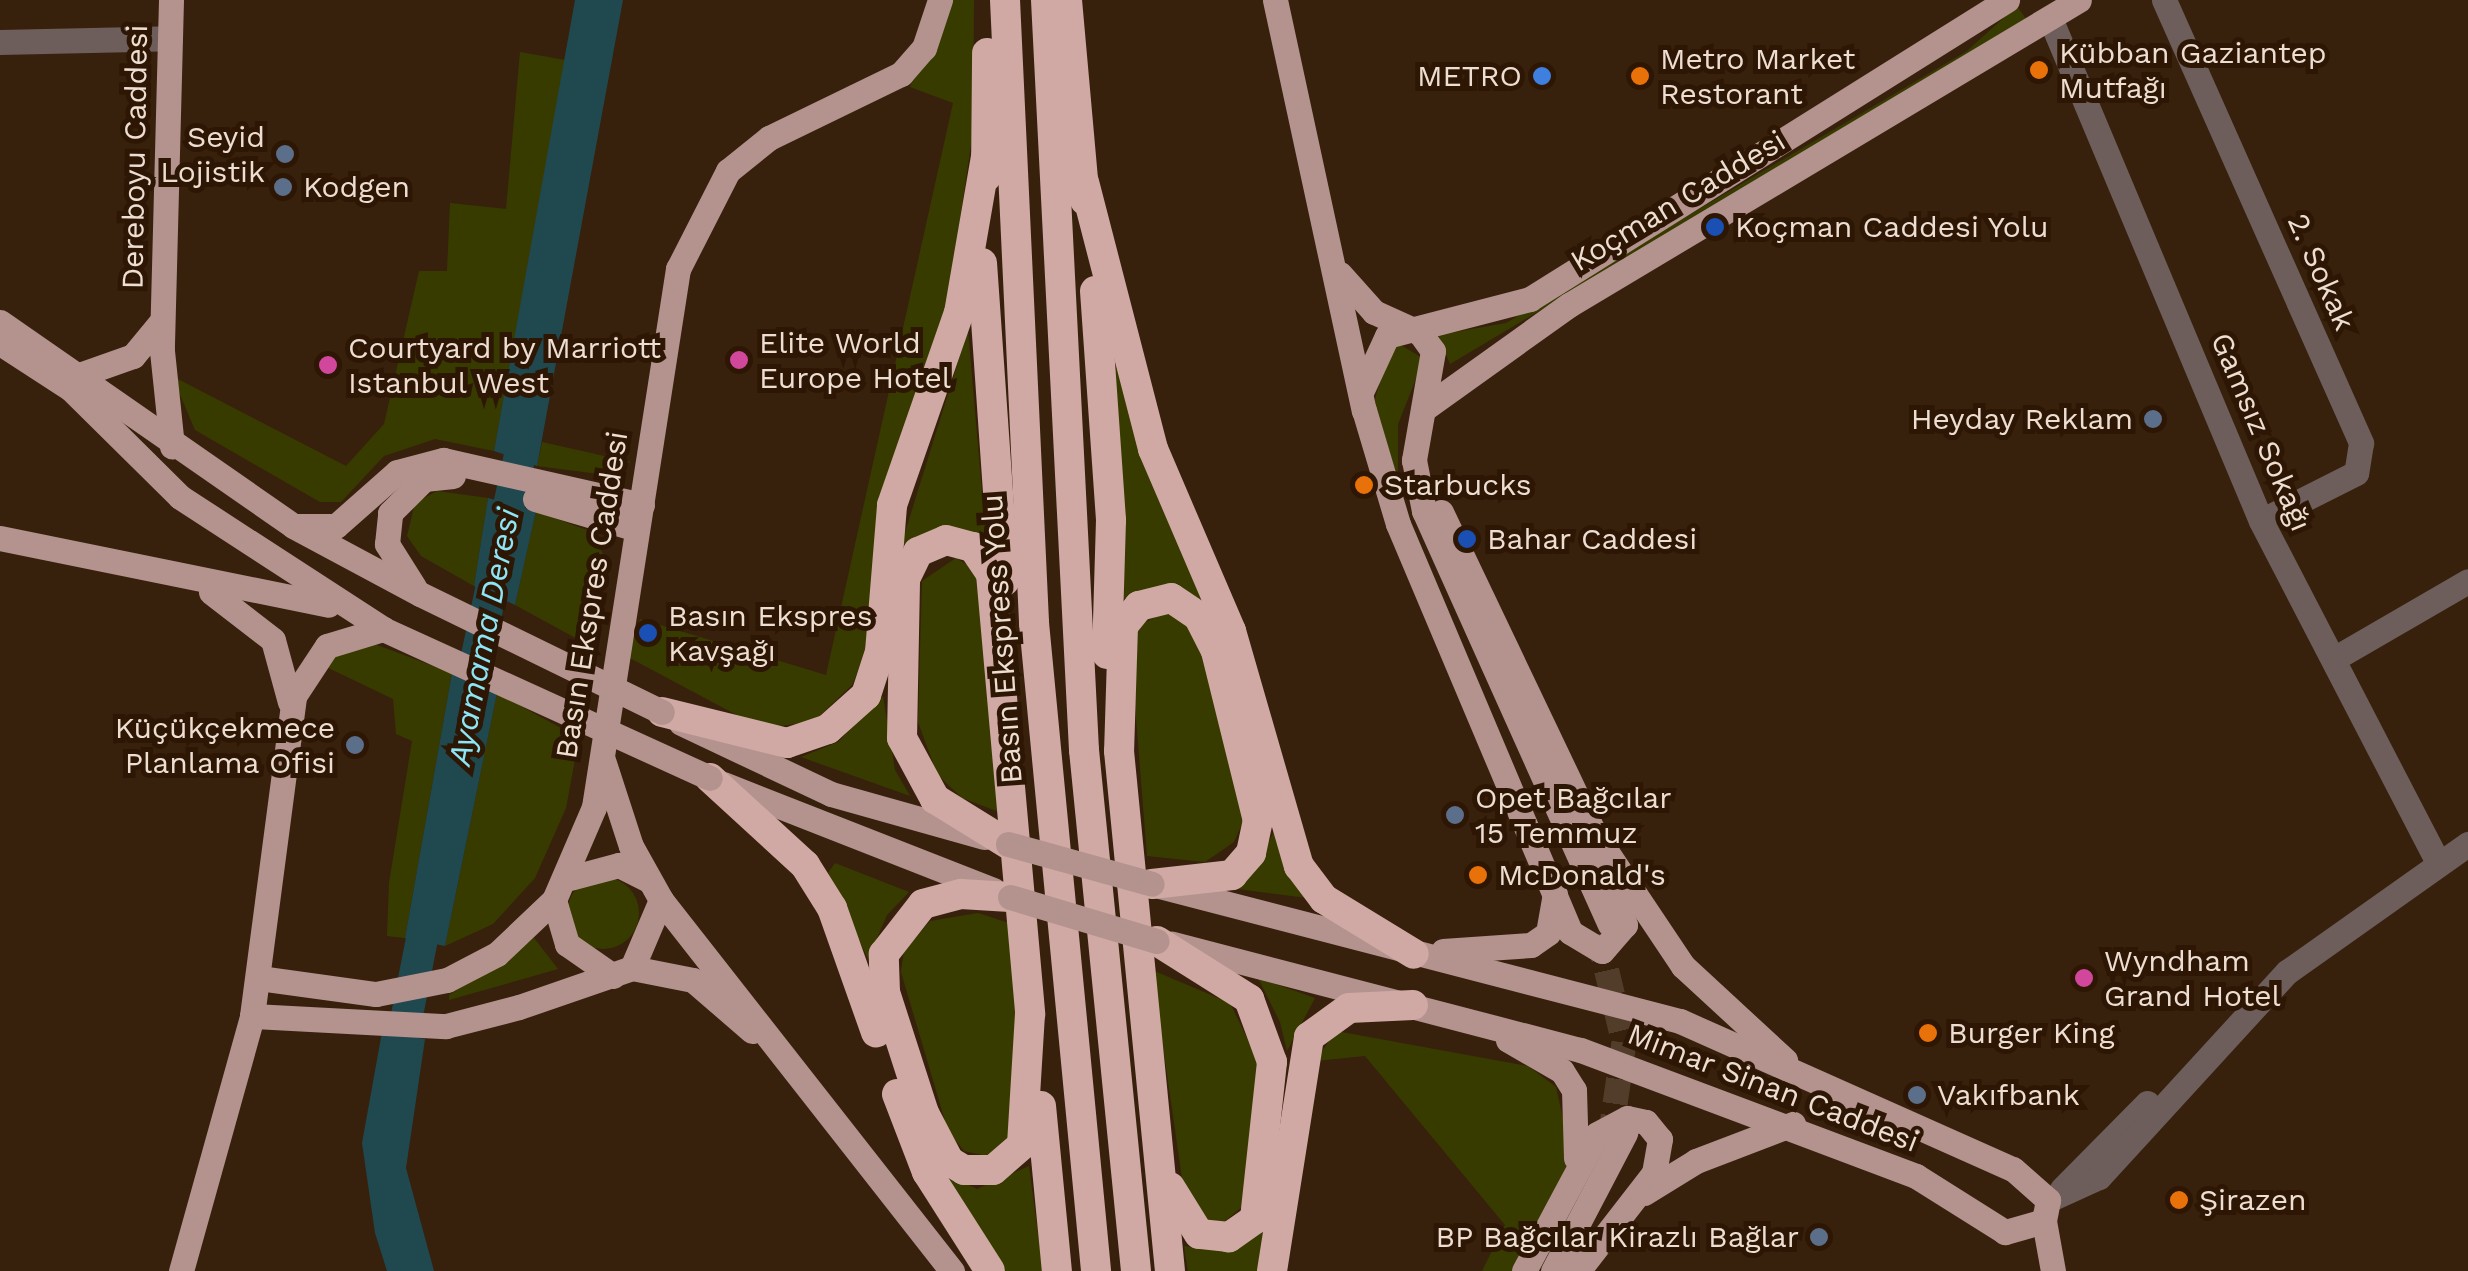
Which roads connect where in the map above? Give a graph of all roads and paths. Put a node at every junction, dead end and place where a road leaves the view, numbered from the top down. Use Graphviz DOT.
graph roads {
  1 [pos="170,0"];
  2 [pos="940,0"];
  3 [pos="986,0"];
  4 [pos="1005,0"];
  5 [pos="1046,0"];
  6 [pos="1067,0"];
  7 [pos="1275,0"];
  8 [pos="2008,0"];
  9 [pos="2079,0"];
  10 [pos="2164,0"];
  11 [pos="2040,9"];
  12 [pos="170,38"];
  13 [pos="0,42"];
  14 [pos="986,156"];
  15 [pos="1084,182"];
  16 [pos="1337,270"];
  17 [pos="165,315"];
  18 [pos="0,322"];
  19 [pos="1408,328"];
  20 [pos="0,343"];
  21 [pos="82,374"];
  22 [pos="1362,390"];
  23 [pos="1425,408"];
  24 [pos="1417,435"];
  25 [pos="172,446"];
  26 [pos="452,469"];
  27 [pos="1384,475"];
  28 [pos="640,517"];
  29 [pos="2261,521"];
  30 [pos="293,526"];
  31 [pos="0,538"];
  32 [pos="184,579"];
  33 [pos="2468,582"];
  34 [pos="420,594"];
  35 [pos="348,609"];
  36 [pos="383,629"];
  37 [pos="2337,657"];
  38 [pos="1006,679"];
  39 [pos="290,712"];
  40 [pos="662,712"];
  41 [pos="600,751"];
  42 [pos="1119,751"];
  43 [pos="710,778"];
  44 [pos="1594,834"];
  45 [pos="1008,844"];
  46 [pos="2468,844"];
  47 [pos="2437,861"];
  48 [pos="570,878"];
  49 [pos="1152,884"];
  50 [pos="1555,884"];
  51 [pos="655,890"];
  52 [pos="1010,896"];
  53 [pos="554,900"];
  54 [pos="1157,941"];
  55 [pos="1414,954"];
  56 [pos="622,972"];
  57 [pos="259,978"];
  58 [pos="1413,1005"];
  59 [pos="1030,1014"];
  60 [pos="252,1016"];
  61 [pos="1473,1021"];
  62 [pos="1788,1064"];
  63 [pos="800,1076"];
  64 [pos="1793,1124"];
  65 [pos="1156,1127"];
  66 [pos="1625,1133"];
  67 [pos="1604,1156"];
  68 [pos="1572,1172"];
  69 [pos="1635,1198"];
  70 [pos="2050,1204"];
  71 [pos="181,1271"];
  72 [pos="952,1271"];
  73 [pos="990,1271"];
  74 [pos="1058,1271"];
  75 [pos="1096,1271"];
  76 [pos="1136,1271"];
  77 [pos="1170,1271"];
  78 [pos="1272,1271"];
  79 [pos="1524,1271"];
  80 [pos="1540,1271"];
  81 [pos="1553,1271"];
  82 [pos="1578,1271"];
  83 [pos="2053,1271"];
  1 -- 12 [label="main road, Dereboyu Caddesi"];
  2 -- 28 [label="main road, Basın Ekspres Caddesi"];
  3 -- 14 [label="highway"];
  4 -- 75 [label="highway, Basın Ekspress Yolu"];
  5 -- 76 [label="highway"];
  6 -- 15 [label="highway"];
  7 -- 16 [label="main road"];
  8 -- 19 [label="main road, Koçman Caddesi"];
  9 -- 11 [label="main road, Koçman Caddesi"];
  10 -- 29 [label="street, 2. Sokak"];
  11 -- 23 [label="main road, Koçman Caddesi"];
  11 -- 29 [label="street, Gamsız Sokağı"];
  12 -- 13 [label="street"];
  12 -- 17 [label="main road, Dereboyu Caddesi"];
  14 -- 38 [label="highway"];
  14 -- 40 [label="highway"];
  15 -- 42 [label="highway"];
  15 -- 55 [label="highway"];
  16 -- 19 [label="main road"];
  16 -- 22 [label="main road"];
  17 -- 21 [label="main road"];
  17 -- 25 [label="main road, Dereboyu Caddesi"];
  18 -- 21 [label="main road, Mimar Sinan Caddesi"];
  19 -- 22 [label="main road"];
  19 -- 23 [label="main road"];
  20 -- 35 [label="main road, Mimar Sinan Caddesi"];
  21 -- 25 [label="main road, Mimar Sinan Caddesi"];
  22 -- 27 [label="main road"];
  23 -- 24 [label="main road"];
  24 -- 27 [label="main road"];
  24 -- 44 [label="main road"];
  25 -- 30 [label="main road, Mimar Sinan Caddesi"];
  26 -- 28 [label="main road"];
  26 -- 30 [label="main road"];
  26 -- 34 [label="main road"];
  27 -- 50 [label="main road"];
  28 -- 41 [label="main road, Basın Ekspres Caddesi"];
  29 -- 37 [label="street, Gamsız Sokağı"];
  30 -- 34 [label="main road, Mimar Sinan Caddesi"];
  31 -- 32 [label="main road"];
  32 -- 35 [label="main road"];
  32 -- 39 [label="main road"];
  33 -- 37 [label="street"];
  34 -- 40 [label="main road, Mimar Sinan Caddesi, bridge"];
  35 -- 36 [label="main road, Mimar Sinan Caddesi"];
  36 -- 39 [label="main road"];
  36 -- 43 [label="main road, Mimar Sinan Caddesi, bridge"];
  37 -- 47 [label="street, Gamsız Sokağı"];
  38 -- 45 [label="highway"];
  38 -- 59 [label="highway"];
  39 -- 57 [label="main road"];
  40 -- 45 [label="main road, Mimar Sinan Caddesi"];
  41 -- 48 [label="main road, Basın Ekspres Caddesi"];
  41 -- 51 [label="main road"];
  42 -- 49 [label="highway"];
  42 -- 65 [label="highway"];
  43 -- 52 [label="main road, Mimar Sinan Caddesi"];
  43 -- 73 [label="highway"];
  44 -- 50 [label="main road"];
  44 -- 62 [label="main road"];
  45 -- 49 [label="main road, Mimar Sinan Caddesi, bridge"];
  46 -- 47 [label="street"];
  47 -- 70 [label="street"];
  48 -- 51 [label="main road"];
  48 -- 53 [label="main road, Basın Ekspres Caddesi"];
  49 -- 55 [label="main road, Mimar Sinan Caddesi"];
  50 -- 55 [label="main road"];
  51 -- 56 [label="main road"];
  51 -- 63 [label="main road"];
  52 -- 54 [label="main road, Mimar Sinan Caddesi, bridge"];
  52 -- 59 [label="highway"];
  53 -- 56 [label="main road"];
  53 -- 57 [label="main road, Basın Ekspres Caddesi"];
  54 -- 58 [label="main road, Mimar Sinan Caddesi"];
  54 -- 65 [label="highway"];
  55 -- 62 [label="main road, Mimar Sinan Caddesi"];
  56 -- 60 [label="main road"];
  56 -- 63 [label="main road"];
  57 -- 60 [label="main road"];
  58 -- 61 [label="main road, Mimar Sinan Caddesi"];
  58 -- 78 [label="highway"];
  59 -- 74 [label="highway"];
  60 -- 71 [label="main road"];
  61 -- 64 [label="main road, Mimar Sinan Caddesi"];
  61 -- 68 [label="main road"];
  62 -- 70 [label="main road, Mimar Sinan Caddesi"];
  63 -- 72 [label="main road"];
  64 -- 69 [label="main road"];
  64 -- 70 [label="main road, Mimar Sinan Caddesi"];
  65 -- 77 [label="highway"];
  66 -- 81 [label="main road"];
  67 -- 80 [label="main road"];
  68 -- 69 [label="main road"];
  68 -- 79 [label="main road"];
  69 -- 82 [label="main road"];
  70 -- 83 [label="main road"];
}
